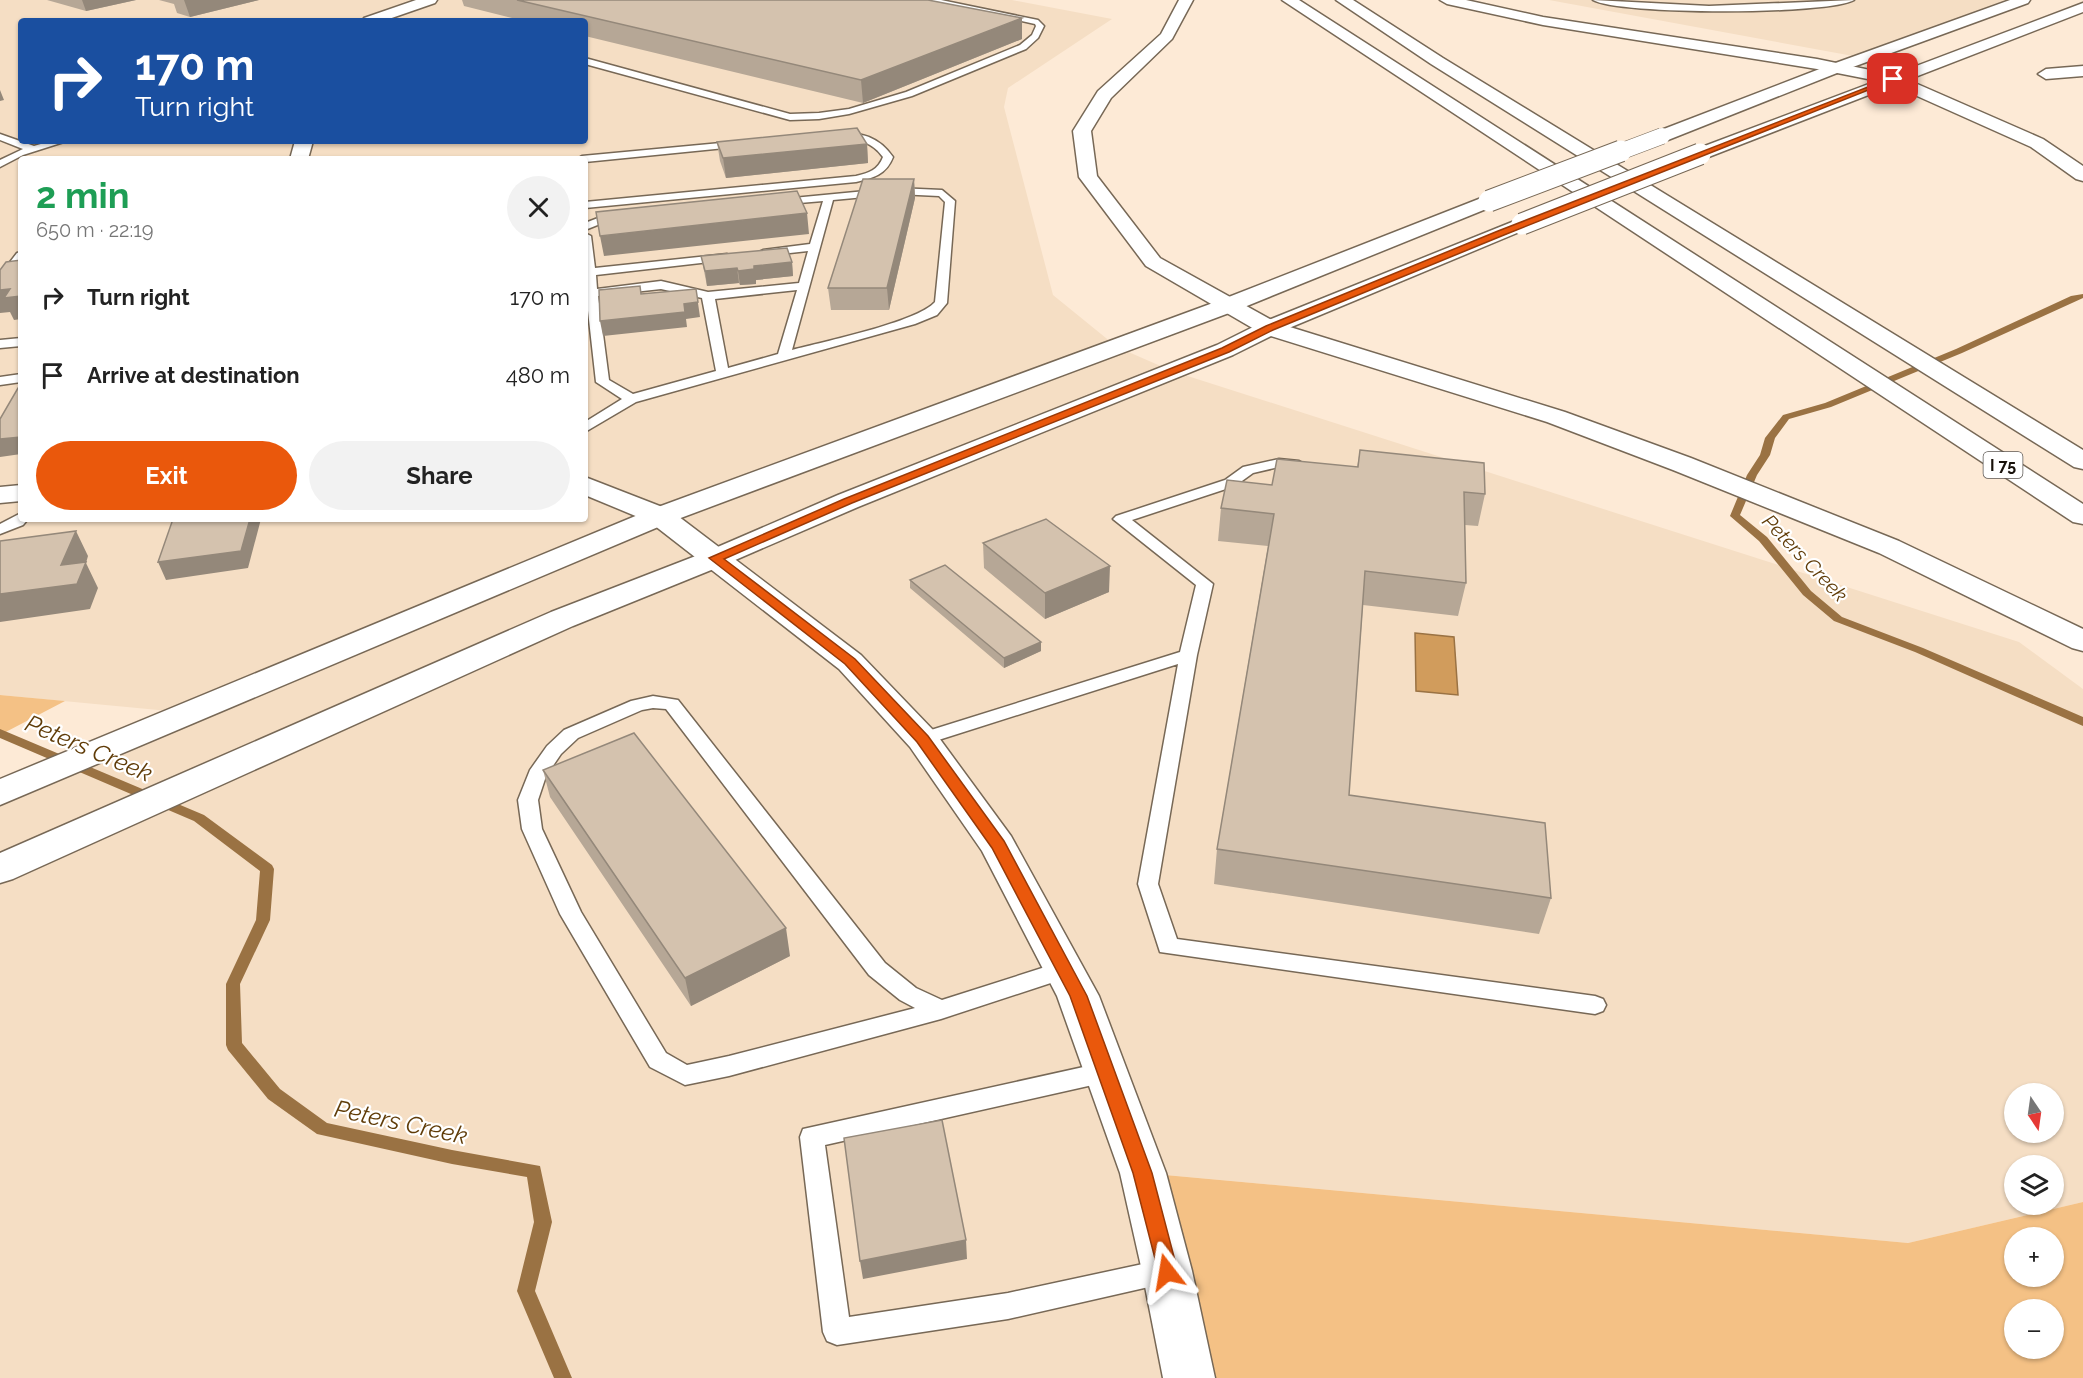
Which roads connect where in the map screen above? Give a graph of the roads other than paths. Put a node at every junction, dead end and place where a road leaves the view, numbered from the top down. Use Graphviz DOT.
graph roads {
  1 [pos="430,0"];
  2 [pos="930,0"];
  3 [pos="1186,0"];
  4 [pos="1289,0"];
  5 [pos="1343,0"];
  6 [pos="1447,0"];
  7 [pos="1597,0"];
  8 [pos="1850,0"];
  9 [pos="2023,0"];
  10 [pos="1676,4"];
  11 [pos="2083,7"];
  12 [pos="378,18"];
  13 [pos="588,62"];
  14 [pos="1836,68"];
  15 [pos="2083,70"];
  16 [pos="2046,74"];
  17 [pos="1893,79"];
  18 [pos="829,136"];
  19 [pos="0,137"];
  20 [pos="759,143"];
  21 [pos="18,144"];
  22 [pos="19,144"];
  23 [pos="51,144"];
  24 [pos="33,149"];
  25 [pos="588,158"];
  26 [pos="0,164"];
  27 [pos="2083,176"];
  28 [pos="829,197"];
  29 [pos="760,204"];
  30 [pos="588,205"];
  31 [pos="633,217"];
  32 [pos="588,226"];
  33 [pos="815,248"];
  34 [pos="18,259"];
  35 [pos="588,263"];
  36 [pos="589,272"];
  37 [pos="0,283"];
  38 [pos="804,285"];
  39 [pos="592,294"];
  40 [pos="708,296"];
  41 [pos="1229,305"];
  42 [pos="1269,328"];
  43 [pos="18,342"];
  44 [pos="0,344"];
  45 [pos="784,357"];
  46 [pos="723,374"];
  47 [pos="18,378"];
  48 [pos="0,381"];
  49 [pos="631,399"];
  50 [pos="588,426"];
  51 [pos="2083,461"];
  52 [pos="1313,466"];
  53 [pos="588,486"];
  54 [pos="18,493"];
  55 [pos="0,495"];
  56 [pos="660,516"];
  57 [pos="2083,516"];
  58 [pos="18,522"];
  59 [pos="0,530"];
  60 [pos="716,558"];
  61 [pos="2083,641"];
  62 [pos="1188,655"];
  63 [pos="922,739"];
  64 [pos="0,793"];
  65 [pos="12,863"];
  66 [pos="1064,970"];
  67 [pos="1595,1005"];
  68 [pos="941,1010"];
  69 [pos="1106,1072"];
  70 [pos="1167,1272"];
  71 [pos="1189,1378"];
  1 -- 12 [label="main road"];
  2 -- 13 [label="lane"];
  3 -- 41 [label="main road"];
  4 -- 57 [label="main road, I 75"];
  5 -- 51 [label="main road, I 75"];
  6 -- 14 [label="main road"];
  7 -- 10 [label="lane"];
  8 -- 10 [label="lane"];
  9 -- 14 [label="main road"];
  11 -- 17 [label="main road"];
  14 -- 17 [label="main road"];
  14 -- 41 [label="main road, bridge"];
  15 -- 16 [label="main road"];
  17 -- 27 [label="main road"];
  17 -- 42 [label="main road, bridge"];
  18 -- 30 [label="lane"];
  19 -- 21 [label="lane"];
  20 -- 25 [label="lane"];
  22 -- 24 [label="lane"];
  23 -- 24 [label="lane"];
  24 -- 26 [label="lane"];
  28 -- 29 [label="lane"];
  28 -- 33 [label="lane"];
  28 -- 45 [label="lane"];
  31 -- 32 [label="lane"];
  33 -- 36 [label="lane"];
  33 -- 38 [label="lane"];
  34 -- 37 [label="lane"];
  35 -- 36 [label="lane"];
  36 -- 39 [label="lane"];
  38 -- 40 [label="lane"];
  38 -- 45 [label="lane"];
  39 -- 40 [label="lane"];
  39 -- 49 [label="lane"];
  40 -- 46 [label="lane"];
  41 -- 42 [label="main road"];
  41 -- 56 [label="main road"];
  42 -- 60 [label="main road"];
  42 -- 61 [label="main road"];
  43 -- 44 [label="lane"];
  45 -- 46 [label="lane"];
  46 -- 49 [label="lane"];
  47 -- 48 [label="lane"];
  49 -- 50 [label="lane"];
  52 -- 62 [label="lane"];
  53 -- 56 [label="main road"];
  54 -- 55 [label="main road"];
  56 -- 60 [label="main road"];
  56 -- 64 [label="main road"];
  58 -- 59 [label="lane"];
  60 -- 63 [label="main road"];
  60 -- 65 [label="main road"];
  62 -- 63 [label="lane"];
  62 -- 67 [label="lane"];
  63 -- 66 [label="main road"];
  66 -- 68 [label="lane"];
  66 -- 69 [label="main road"];
  68 -- 68 [label="lane"];
  69 -- 70 [label="main road"];
  69 -- 70 [label="lane"];
  70 -- 71 [label="main road"];
}
